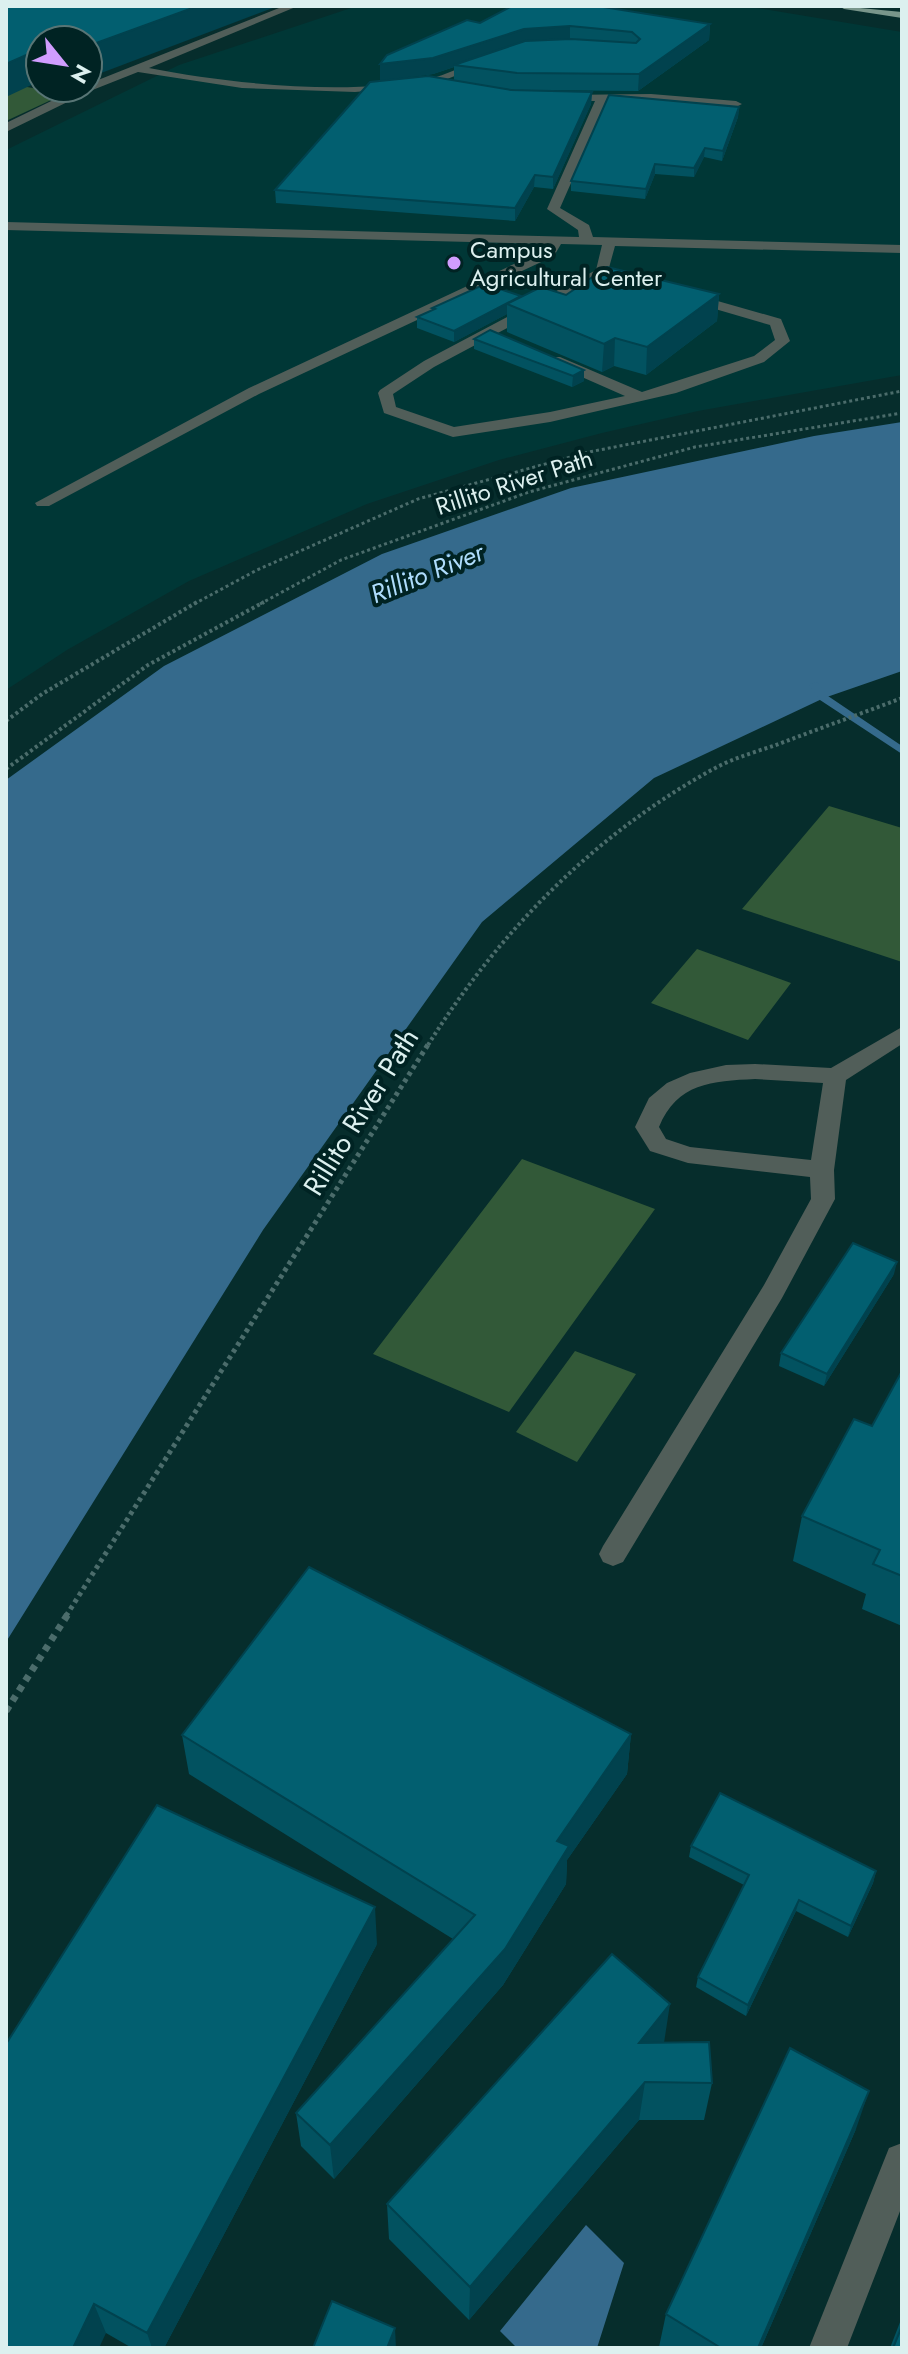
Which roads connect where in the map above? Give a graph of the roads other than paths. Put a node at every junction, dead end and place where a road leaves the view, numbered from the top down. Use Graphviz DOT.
graph roads {
  1 [pos="293,6"];
  2 [pos="844,6"];
  3 [pos="902,15"];
  4 [pos="495,59"];
  5 [pos="135,68"];
  6 [pos="104,81"];
  7 [pos="429,82"];
  8 [pos="459,90"];
  9 [pos="547,98"];
  10 [pos="602,99"];
  11 [pos="55,104"];
  12 [pos="736,104"];
  13 [pos="6,128"];
  14 [pos="6,226"];
  15 [pos="557,240"];
  16 [pos="587,241"];
  17 [pos="609,242"];
  18 [pos="902,249"];
  19 [pos="674,293"];
  20 [pos="544,355"];
  21 [pos="641,397"];
  22 [pos="43,503"];
  23 [pos="902,1034"];
  24 [pos="835,1076"];
  25 [pos="822,1170"];
  26 [pos="613,1554"];
  27 [pos="902,2161"];
  28 [pos="828,2348"];
  1 -- 5 [label="street"];
  2 -- 3 [label="main road"];
  4 -- 7 [label="street"];
  5 -- 6 [label="street"];
  5 -- 7 [label="street"];
  7 -- 8 [label="street"];
  9 -- 10 [label="street"];
  10 -- 12 [label="street"];
  10 -- 16 [label="street"];
  11 -- 13 [label="street"];
  14 -- 15 [label="street"];
  15 -- 16 [label="street"];
  15 -- 22 [label="street"];
  16 -- 17 [label="street"];
  17 -- 18 [label="street"];
  17 -- 21 [label="street"];
  19 -- 21 [label="street"];
  20 -- 21 [label="street"];
  23 -- 24 [label="street"];
  24 -- 25 [label="street"];
  24 -- 25 [label="street"];
  25 -- 26 [label="street"];
  27 -- 28 [label="street"];
}
